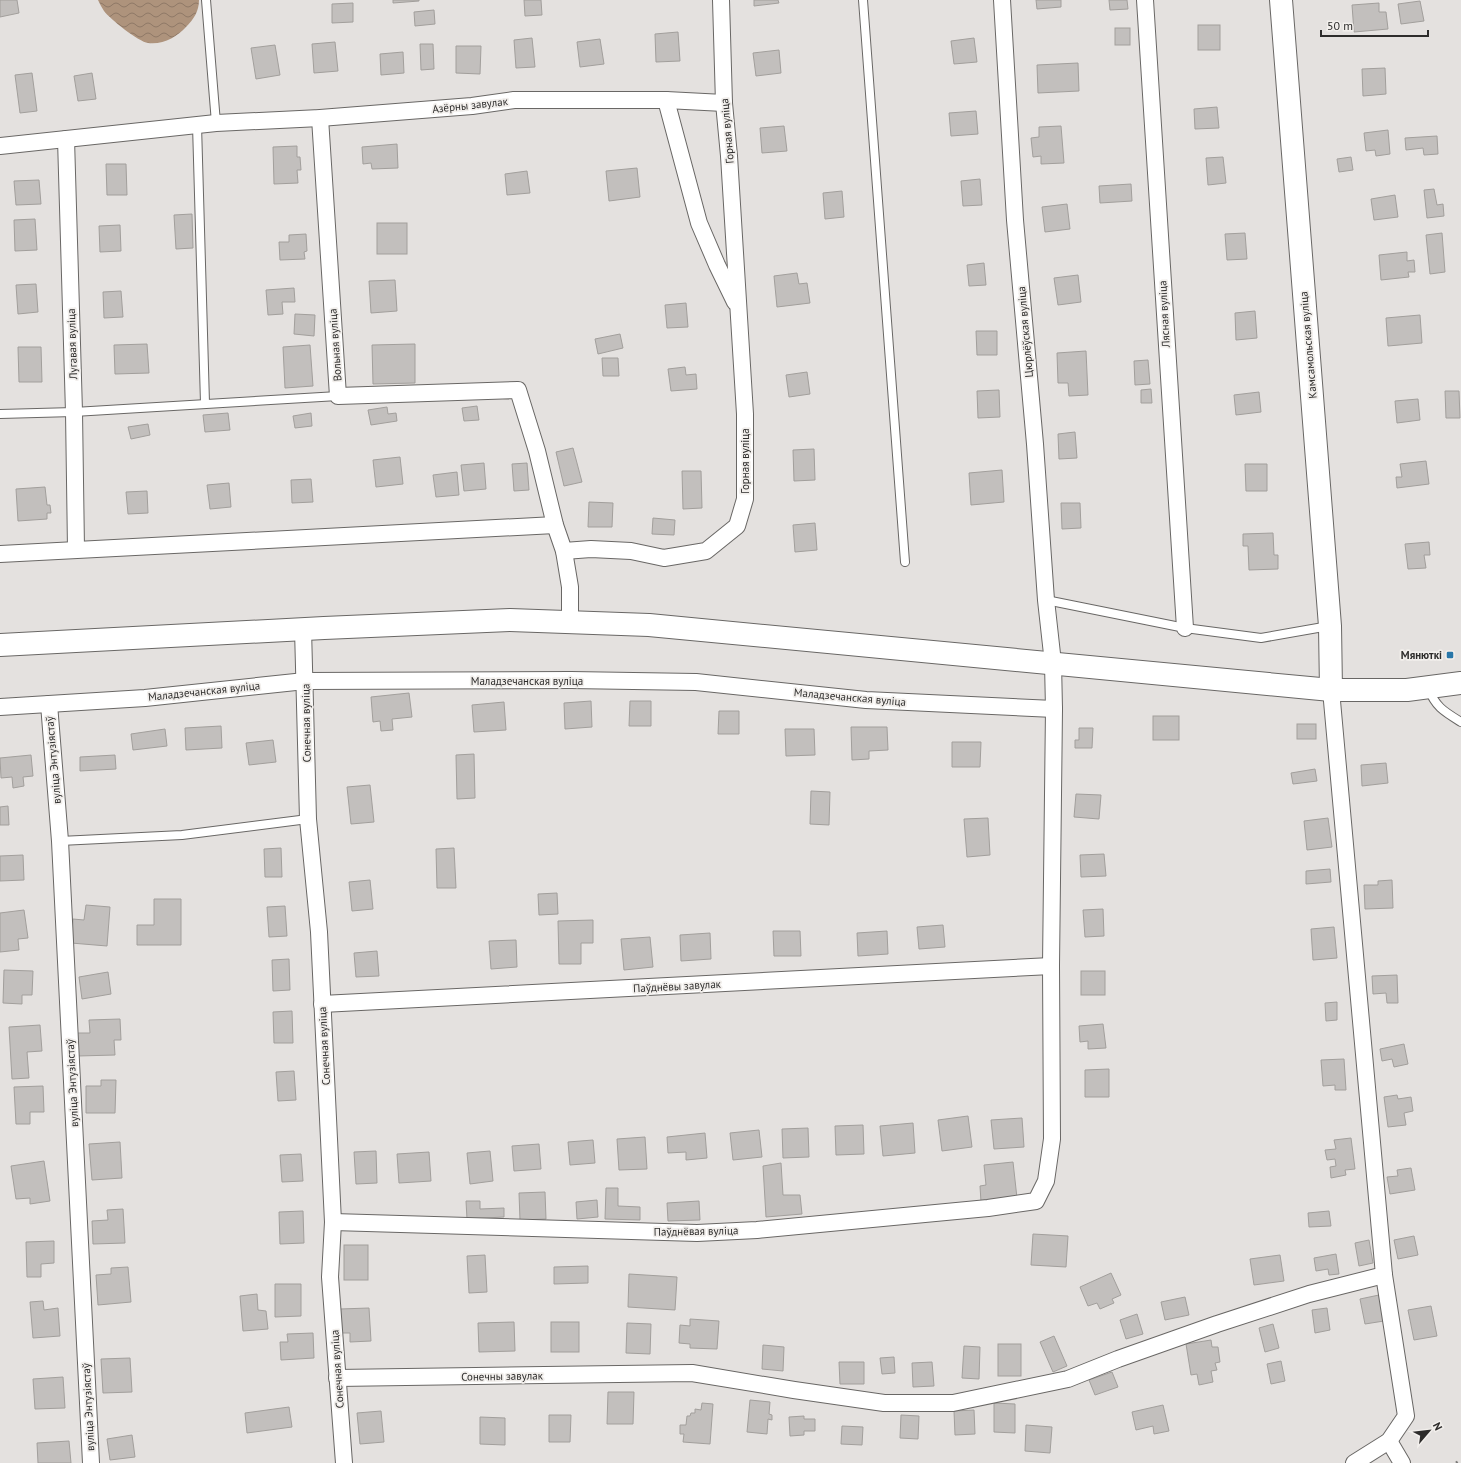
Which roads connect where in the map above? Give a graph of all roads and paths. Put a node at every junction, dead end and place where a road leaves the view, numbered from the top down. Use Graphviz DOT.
graph roads {
  1 [pos="206,0"];
  2 [pos="721,0"];
  3 [pos="863,0"];
  4 [pos="1002,0"];
  5 [pos="1145,0"];
  6 [pos="1281,0"];
  7 [pos="666,100"];
  8 [pos="724,103"];
  9 [pos="320,118"];
  10 [pos="216,123"];
  11 [pos="197,125"];
  12 [pos="66,139"];
  13 [pos="0,146"];
  14 [pos="738,309"];
  15 [pos="338,396"];
  16 [pos="205,404"];
  17 [pos="74,412"];
  18 [pos="0,414"];
  19 [pos="555,525"];
  20 [pos="76,550"];
  21 [pos="564,550"];
  22 [pos="0,554"];
  23 [pos="905,562"];
  24 [pos="1046,600"];
  25 [pos="570,622"];
  26 [pos="1330,626"];
  27 [pos="1185,628"];
  28 [pos="303,629"];
  29 [pos="0,645"];
  30 [pos="1053,663"];
  31 [pos="305,681"];
  32 [pos="1461,683"];
  33 [pos="1428,688"];
  34 [pos="1330,690"];
  35 [pos="49,704"];
  36 [pos="0,707"];
  37 [pos="1054,709"];
  38 [pos="1461,722"];
  39 [pos="308,819"];
  40 [pos="60,841"];
  41 [pos="1051,966"];
  42 [pos="322,1004"];
  43 [pos="1046,1181"];
  44 [pos="333,1222"];
  45 [pos="1384,1275"];
  46 [pos="337,1378"];
  47 [pos="1389,1441"];
  48 [pos="91,1463"];
  49 [pos="344,1463"];
  50 [pos="1354,1463"];
  51 [pos="1402,1463"];
  1 -- 10 [label="lane"];
  2 -- 8 [label="street, Горная вуліца"];
  3 -- 23 [label="lane"];
  4 -- 24 [label="street, Цюрлёўская вуліца"];
  5 -- 27 [label="street, Лясная вуліца"];
  6 -- 26 [label="main road, Камсамольская вуліца"];
  7 -- 8 [label="street, Азёрны завулак"];
  7 -- 9 [label="street, Азёрны завулак"];
  7 -- 14 [label="street, Горная вуліца"];
  8 -- 14 [label="street, Горная вуліца"];
  9 -- 10 [label="street, Азёрны завулак"];
  9 -- 15 [label="street, Вольная вуліца"];
  10 -- 11 [label="street, Азёрны завулак"];
  11 -- 12 [label="street, Азёрны завулак"];
  11 -- 16 [label="lane"];
  12 -- 13 [label="street, Азёрны завулак"];
  12 -- 17 [label="street, Лугавая вуліца"];
  14 -- 21 [label="street, Горная вуліца"];
  15 -- 16 [label="lane"];
  15 -- 19 [label="street, Вольная вуліца"];
  16 -- 17 [label="lane"];
  17 -- 18 [label="lane"];
  17 -- 20 [label="street, Лугавая вуліца"];
  19 -- 20 [label="street"];
  19 -- 21 [label="street"];
  20 -- 22 [label="street"];
  21 -- 25 [label="street"];
  24 -- 27 [label="lane"];
  24 -- 30 [label="street, Цюрлёўская вуліца"];
  25 -- 28 [label="main road"];
  25 -- 30 [label="main road"];
  26 -- 27 [label="lane"];
  26 -- 34 [label="main road, Камсамольская вуліца"];
  28 -- 29 [label="main road"];
  28 -- 31 [label="street, Сонечная вуліца"];
  30 -- 34 [label="main road"];
  30 -- 37 [label="street, Цюрлёўская вуліца"];
  31 -- 35 [label="street, Маладзечанская вуліца"];
  31 -- 37 [label="street, Маладзечанская вуліца"];
  31 -- 39 [label="street, Сонечная вуліца"];
  32 -- 33 [label="main road"];
  33 -- 34 [label="main road"];
  33 -- 38 [label="lane"];
  34 -- 45 [label="street"];
  35 -- 36 [label="street, Маладзечанская вуліца"];
  35 -- 40 [label="street, вуліца Энтузіястаў"];
  37 -- 41 [label="street, Цюрлёўская вуліца"];
  39 -- 40 [label="lane"];
  39 -- 42 [label="street, Сонечная вуліца"];
  40 -- 48 [label="street, вуліца Энтузіястаў"];
  41 -- 42 [label="street, Паўднёвы завулак"];
  41 -- 43 [label="street, Цюрлёўская вуліца"];
  42 -- 44 [label="street, Сонечная вуліца"];
  43 -- 44 [label="street, Паўднёвая вуліца"];
  44 -- 46 [label="street, Сонечная вуліца"];
  45 -- 46 [label="street, Сонечны завулак"];
  45 -- 47 [label="street"];
  46 -- 49 [label="street, Сонечная вуліца"];
  47 -- 50 [label="street"];
  47 -- 51 [label="street"];
}
